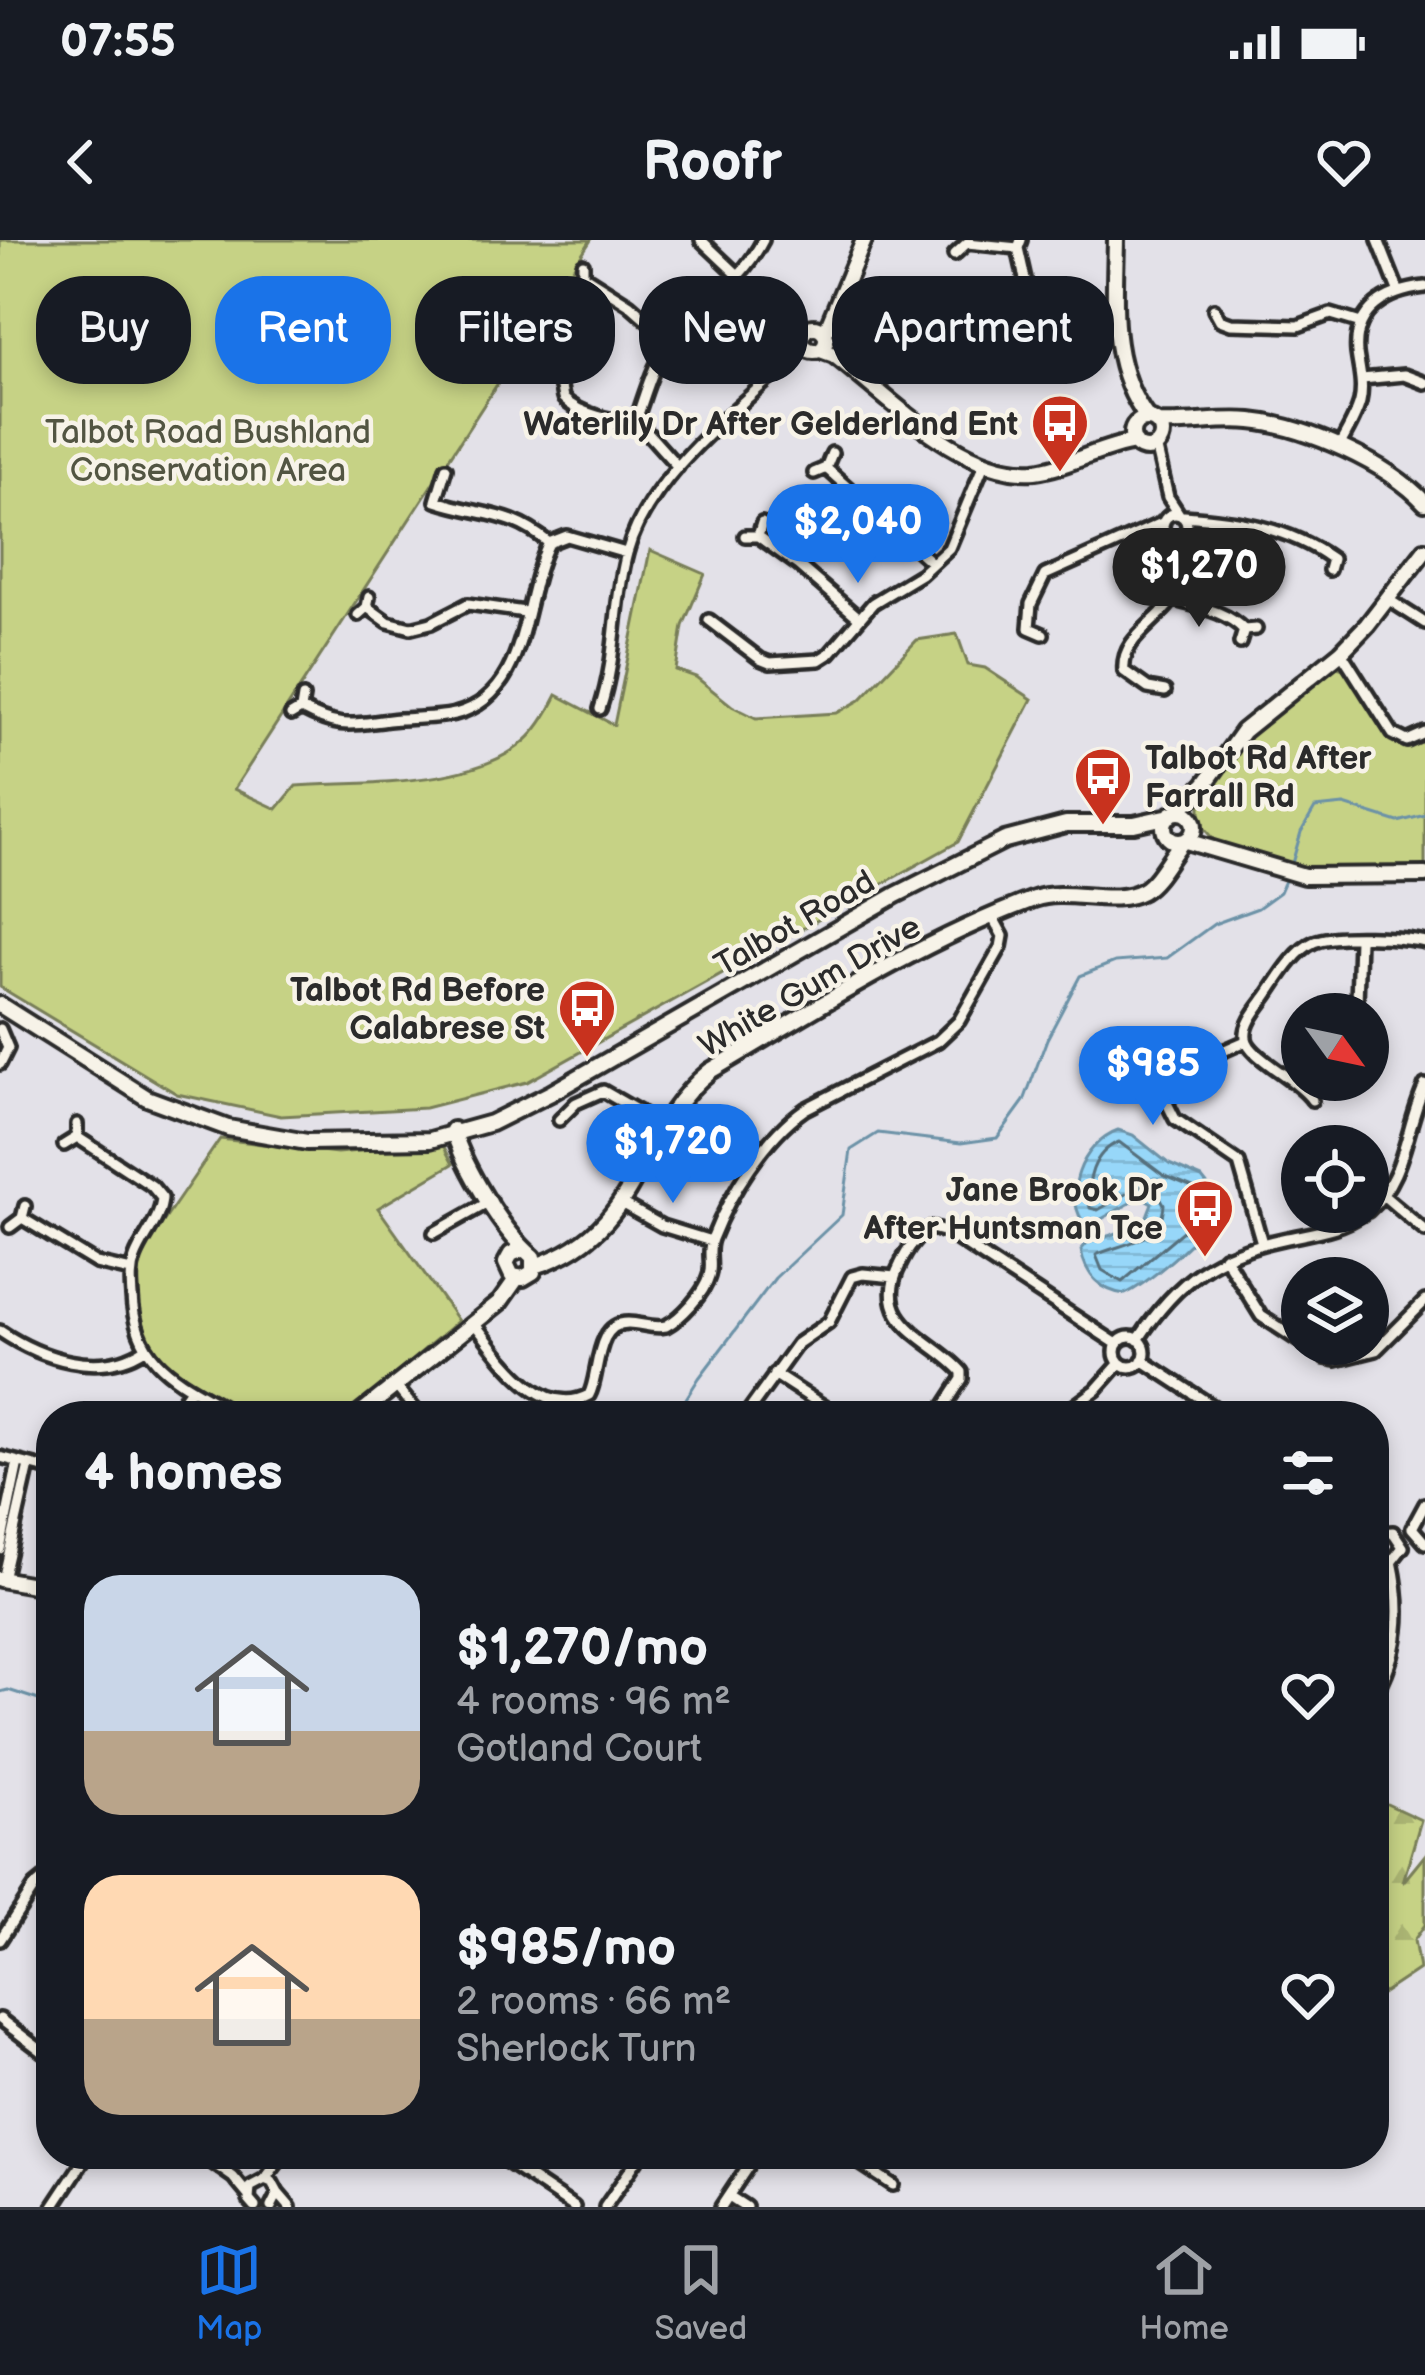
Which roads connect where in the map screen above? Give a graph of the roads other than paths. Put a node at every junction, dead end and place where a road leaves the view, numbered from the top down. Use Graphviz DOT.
graph roads {
  1 [pos="701,240"];
  2 [pos="763,240"];
  3 [pos="864,240"];
  4 [pos="1116,240"];
  5 [pos="1378,240"];
  6 [pos="966,242"];
  7 [pos="1020,244"];
  8 [pos="954,255"];
  9 [pos="739,276"];
  10 [pos="1025,276"];
  11 [pos="1425,287"];
  12 [pos="1398,290"];
  13 [pos="615,294"];
  14 [pos="1214,309"];
  15 [pos="639,314"];
  16 [pos="1360,323"];
  17 [pos="816,344"];
  18 [pos="1362,379"];
  19 [pos="1425,383"];
  20 [pos="562,384"];
  21 [pos="649,384"];
  22 [pos="636,420"];
  23 [pos="1147,437"];
  24 [pos="1339,446"];
  25 [pos="832,453"];
  26 [pos="984,464"];
  27 [pos="678,467"];
  28 [pos="446,468"];
  29 [pos="1424,501"];
  30 [pos="762,523"];
  31 [pos="1175,527"];
  32 [pos="549,543"];
  33 [pos="1424,548"];
  34 [pos="626,554"];
  35 [pos="1345,557"];
  36 [pos="932,563"];
  37 [pos="1174,600"];
  38 [pos="1389,600"];
  39 [pos="365,606"];
  40 [pos="525,612"];
  41 [pos="858,617"];
  42 [pos="709,620"];
  43 [pos="1425,623"];
  44 [pos="1029,628"];
  45 [pos="1256,629"];
  46 [pos="1244,630"];
  47 [pos="1043,634"];
  48 [pos="1018,641"];
  49 [pos="1240,643"];
  50 [pos="1341,652"];
  51 [pos="1148,688"];
  52 [pos="1165,691"];
  53 [pos="1148,701"];
  54 [pos="298,707"];
  55 [pos="600,709"];
  56 [pos="1425,734"];
  57 [pos="1205,784"];
  58 [pos="1170,823"];
  59 [pos="1194,823"];
  60 [pos="1184,841"];
  61 [pos="1226,854"];
  62 [pos="1162,867"];
  63 [pos="1421,878"];
  64 [pos="992,916"];
  65 [pos="1359,939"];
  66 [pos="1425,942"];
  67 [pos="1357,993"];
  68 [pos="0,1005"];
  69 [pos="0,1029"];
  70 [pos="1246,1041"];
  71 [pos="0,1064"];
  72 [pos="1281,1070"];
  73 [pos="1425,1085"];
  74 [pos="559,1120"];
  75 [pos="77,1124"];
  76 [pos="664,1126"];
  77 [pos="457,1129"];
  78 [pos="76,1137"];
  79 [pos="64,1145"];
  80 [pos="1389,1187"];
  81 [pos="1389,1200"];
  82 [pos="490,1201"];
  83 [pos="621,1203"];
  84 [pos="10,1227"];
  85 [pos="1425,1231"];
  86 [pos="434,1233"];
  87 [pos="1311,1233"];
  88 [pos="711,1241"];
  89 [pos="1262,1243"];
  90 [pos="526,1256"];
  91 [pos="1225,1256"];
  92 [pos="131,1271"];
  93 [pos="513,1275"];
  94 [pos="895,1277"];
  95 [pos="1425,1301"];
  96 [pos="474,1323"];
  97 [pos="0,1331"];
  98 [pos="1138,1340"];
  99 [pos="1118,1344"];
  100 [pos="145,1349"];
  101 [pos="1142,1360"];
  102 [pos="1120,1364"];
  103 [pos="774,1374"];
  104 [pos="395,1385"];
  105 [pos="190,1390"];
  106 [pos="182,1401"];
  107 [pos="211,1401"];
  108 [pos="375,1401"];
  109 [pos="408,1401"];
  110 [pos="755,1401"];
  111 [pos="816,1401"];
  112 [pos="948,1401"];
  113 [pos="1081,1401"];
  114 [pos="1205,1401"];
  115 [pos="0,1457"];
  116 [pos="24,1464"];
  117 [pos="36,1467"];
  118 [pos="1425,1504"];
  119 [pos="1389,1532"];
  120 [pos="1425,1543"];
  121 [pos="0,1549"];
  122 [pos="1392,1561"];
  123 [pos="2,1580"];
  124 [pos="36,1586"];
  125 [pos="1391,1661"];
  126 [pos="1389,1665"];
  127 [pos="1408,1666"];
  128 [pos="36,1884"];
  129 [pos="0,1940"];
  130 [pos="0,2020"];
  131 [pos="36,2047"];
  132 [pos="78,2169"];
  133 [pos="271,2169"];
  134 [pos="282,2169"];
  135 [pos="517,2169"];
  136 [pos="631,2169"];
  137 [pos="746,2169"];
  138 [pos="868,2169"];
  139 [pos="225,2170"];
  140 [pos="260,2180"];
  141 [pos="892,2185"];
  142 [pos="278,2191"];
  143 [pos="729,2196"];
  144 [pos="250,2202"];
  145 [pos="53,2207"];
  146 [pos="271,2207"];
  147 [pos="290,2207"];
  148 [pos="574,2207"];
  149 [pos="605,2207"];
  150 [pos="722,2207"];
  151 [pos="746,2207"];
  1 -- 9 [label="street"];
  2 -- 9 [label="street"];
  3 -- 17 [label="street"];
  4 -- 23 [label="street"];
  5 -- 12 [label="street"];
  6 -- 7 [label="street"];
  6 -- 8 [label="street"];
  7 -- 10 [label="street"];
  11 -- 12 [label="street"];
  12 -- 16 [label="street"];
  13 -- 15 [label="street"];
  14 -- 16 [label="street"];
  16 -- 18 [label="street"];
  17 -- 26 [label="street"];
  17 -- 27 [label="street"];
  18 -- 19 [label="street"];
  18 -- 24 [label="street"];
  20 -- 22 [label="street"];
  21 -- 22 [label="street"];
  22 -- 27 [label="street"];
  23 -- 24 [label="street"];
  23 -- 26 [label="street"];
  23 -- 31 [label="street"];
  24 -- 29 [label="street"];
  25 -- 36 [label="street"];
  26 -- 36 [label="street"];
  27 -- 34 [label="street"];
  28 -- 32 [label="street"];
  30 -- 41 [label="street"];
  31 -- 35 [label="street"];
  31 -- 37 [label="street"];
  31 -- 44 [label="street"];
  32 -- 34 [label="street"];
  32 -- 40 [label="street"];
  33 -- 38 [label="street"];
  34 -- 55 [label="street"];
  36 -- 41 [label="street"];
  37 -- 46 [label="street"];
  37 -- 51 [label="street"];
  38 -- 43 [label="street"];
  38 -- 50 [label="street"];
  39 -- 40 [label="street"];
  40 -- 54 [label="street"];
  41 -- 42 [label="street"];
  44 -- 47 [label="street"];
  44 -- 48 [label="street"];
  45 -- 46 [label="street"];
  46 -- 49 [label="street"];
  50 -- 56 [label="street"];
  50 -- 57 [label="street"];
  51 -- 52 [label="street"];
  51 -- 53 [label="street"];
  57 -- 58 [label="street"];
  57 -- 59 [label="street, White Gum Drive"];
  58 -- 59 [label="street"];
  58 -- 60 [label="street"];
  58 -- 62 [label="street"];
  58 -- 77 [label="street, Talbot Road"];
  59 -- 60 [label="street, White Gum Drive"];
  59 -- 61 [label="street"];
  60 -- 61 [label="street"];
  60 -- 62 [label="street, White Gum Drive"];
  61 -- 63 [label="street"];
  62 -- 64 [label="street, White Gum Drive"];
  64 -- 76 [label="street, White Gum Drive"];
  64 -- 88 [label="street"];
  65 -- 66 [label="street"];
  65 -- 67 [label="street"];
  65 -- 70 [label="street"];
  68 -- 77 [label="street, Talbot Road"];
  69 -- 71 [label="street"];
  70 -- 72 [label="street"];
  70 -- 89 [label="street"];
  73 -- 80 [label="street"];
  74 -- 76 [label="street"];
  75 -- 78 [label="street"];
  76 -- 83 [label="street, White Gum Drive"];
  77 -- 82 [label="street"];
  78 -- 79 [label="street"];
  78 -- 92 [label="street"];
  81 -- 85 [label="street"];
  82 -- 86 [label="street"];
  82 -- 90 [label="street"];
  83 -- 88 [label="street"];
  83 -- 90 [label="street, White Gum Drive"];
  84 -- 92 [label="street"];
  87 -- 89 [label="street"];
  88 -- 96 [label="street"];
  89 -- 91 [label="street"];
  90 -- 93 [label="street"];
  90 -- 93 [label="street, White Gum Drive"];
  91 -- 95 [label="street"];
  91 -- 98 [label="street"];
  92 -- 100 [label="street"];
  93 -- 96 [label="street"];
  94 -- 99 [label="street"];
  94 -- 103 [label="street"];
  94 -- 112 [label="street"];
  96 -- 104 [label="street"];
  97 -- 100 [label="street"];
  98 -- 99 [label="street"];
  98 -- 101 [label="street"];
  99 -- 102 [label="street"];
  100 -- 105 [label="street"];
  101 -- 102 [label="street"];
  101 -- 114 [label="street"];
  102 -- 113 [label="street"];
  103 -- 110 [label="street"];
  103 -- 111 [label="street"];
  104 -- 108 [label="street"];
  104 -- 109 [label="street"];
  105 -- 106 [label="street"];
  105 -- 107 [label="street"];
  115 -- 116 [label="street"];
  116 -- 117 [label="street"];
  116 -- 121 [label="street"];
  116 -- 123 [label="street"];
  118 -- 120 [label="street"];
  119 -- 122 [label="street"];
  122 -- 125 [label="street"];
  123 -- 124 [label="street"];
  125 -- 126 [label="street"];
  125 -- 127 [label="street"];
  128 -- 129 [label="street"];
  130 -- 131 [label="street"];
  132 -- 145 [label="street"];
  133 -- 140 [label="street"];
  134 -- 142 [label="street"];
  135 -- 148 [label="street"];
  136 -- 149 [label="street"];
  137 -- 143 [label="street"];
  138 -- 141 [label="street"];
  139 -- 140 [label="street"];
  139 -- 144 [label="street"];
  140 -- 142 [label="street"];
  140 -- 144 [label="street"];
  142 -- 146 [label="street"];
  142 -- 147 [label="street"];
  143 -- 150 [label="street"];
  143 -- 151 [label="street"];
}
